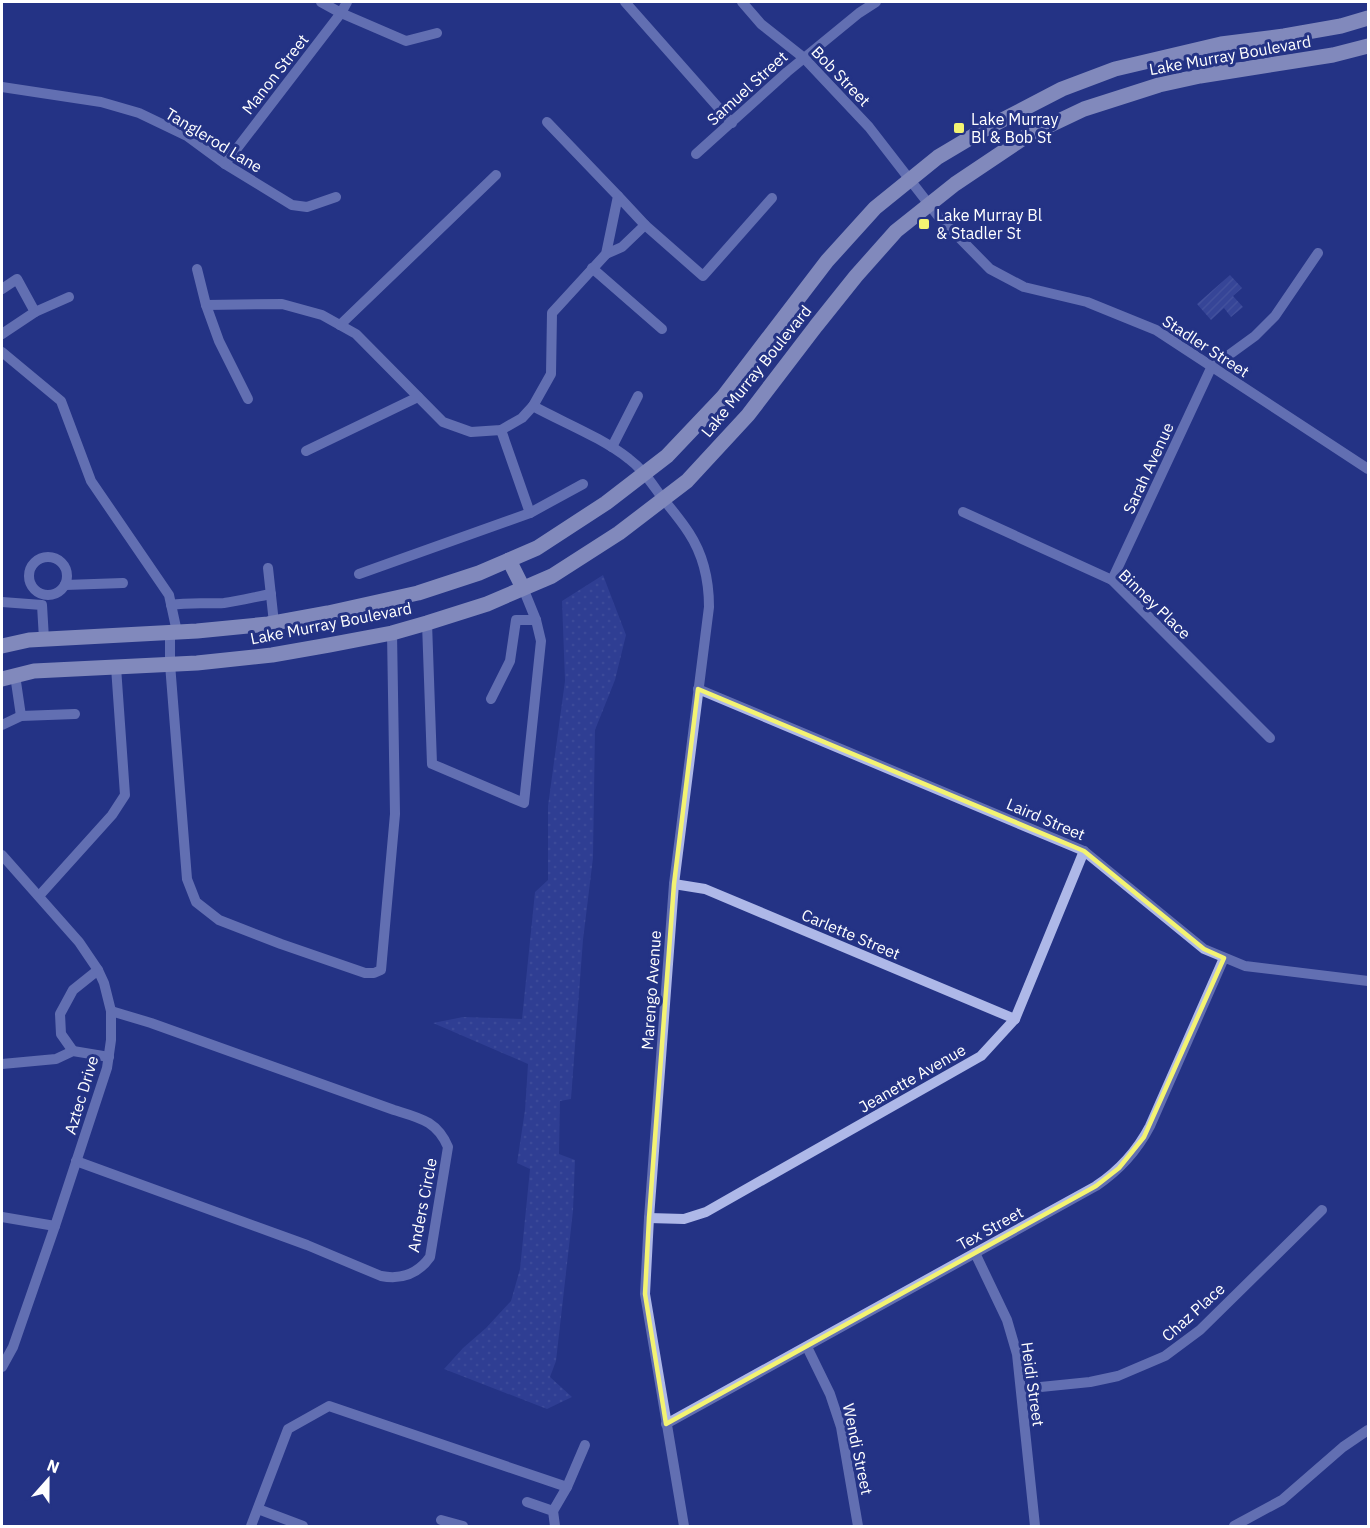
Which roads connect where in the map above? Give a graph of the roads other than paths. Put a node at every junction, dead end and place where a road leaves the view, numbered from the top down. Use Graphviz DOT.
graph roads {
  1 [pos="321,2"];
  2 [pos="347,2"];
  3 [pos="625,2"];
  4 [pos="742,2"];
  5 [pos="876,2"];
  6 [pos="341,13"];
  7 [pos="1368,18"];
  8 [pos="436,33"];
  9 [pos="1368,46"];
  10 [pos="804,58"];
  11 [pos="2,87"];
  12 [pos="547,122"];
  13 [pos="732,123"];
  14 [pos="696,154"];
  15 [pos="225,164"];
  16 [pos="496,175"];
  17 [pos="911,179"];
  18 [pos="618,196"];
  19 [pos="336,197"];
  20 [pos="772,198"];
  21 [pos="929,205"];
  22 [pos="645,225"];
  23 [pos="606,254"];
  24 [pos="1318,254"];
  25 [pos="592,268"];
  26 [pos="197,269"];
  27 [pos="2,289"];
  28 [pos="69,297"];
  29 [pos="206,305"];
  30 [pos="35,312"];
  31 [pos="340,325"];
  32 [pos="662,329"];
  33 [pos="2,334"];
  34 [pos="2,352"];
  35 [pos="1211,368"];
  36 [pos="638,396"];
  37 [pos="418,397"];
  38 [pos="249,399"];
  39 [pos="533,406"];
  40 [pos="501,430"];
  41 [pos="612,447"];
  42 [pos="306,451"];
  43 [pos="1368,469"];
  44 [pos="645,473"];
  45 [pos="583,484"];
  46 [pos="663,499"];
  47 [pos="963,512"];
  48 [pos="530,513"];
  49 [pos="509,560"];
  50 [pos="268,568"];
  51 [pos="359,574"];
  52 [pos="1112,580"];
  53 [pos="123,583"];
  54 [pos="65,585"];
  55 [pos="523,588"];
  56 [pos="271,594"];
  57 [pos="43,600"];
  58 [pos="2,602"];
  59 [pos="171,605"];
  60 [pos="536,620"];
  61 [pos="274,623"];
  62 [pos="427,623"];
  63 [pos="173,632"];
  64 [pos="392,633"];
  65 [pos="44,639"];
  66 [pos="2,646"];
  67 [pos="170,664"];
  68 [pos="116,667"];
  69 [pos="8,677"];
  70 [pos="698,689"];
  71 [pos="491,699"];
  72 [pos="75,714"];
  73 [pos="21,716"];
  74 [pos="2,724"];
  75 [pos="1270,738"];
  76 [pos="1084,851"];
  77 [pos="2,855"];
  78 [pos="674,884"];
  79 [pos="39,896"];
  80 [pos="1224,958"];
  81 [pos="98,970"];
  82 [pos="1368,981"];
  83 [pos="111,1011"];
  84 [pos="1015,1018"];
  85 [pos="72,1051"];
  86 [pos="109,1057"];
  87 [pos="2,1064"];
  88 [pos="76,1161"];
  89 [pos="1322,1210"];
  90 [pos="2,1217"];
  91 [pos="649,1218"];
  92 [pos="55,1226"];
  93 [pos="975,1253"];
  94 [pos="807,1347"];
  95 [pos="2,1367"];
  96 [pos="1021,1389"];
  97 [pos="666,1424"];
  98 [pos="1368,1430"];
  99 [pos="585,1445"];
  100 [pos="567,1487"];
  101 [pos="527,1502"];
  102 [pos="258,1509"];
  103 [pos="553,1511"];
  104 [pos="441,1520"];
  105 [pos="251,1527"];
  106 [pos="303,1527"];
  107 [pos="463,1527"];
  108 [pos="555,1527"];
  109 [pos="684,1527"];
  110 [pos="858,1527"];
  111 [pos="1035,1527"];
  112 [pos="1234,1527"];
  1 -- 6 [label="street"];
  2 -- 6 [label="street, Manon Street"];
  3 -- 13 [label="street"];
  4 -- 10 [label="street, Bob Street"];
  5 -- 10 [label="street, Samuel Street"];
  6 -- 8 [label="street"];
  6 -- 15 [label="street, Manon Street"];
  7 -- 17 [label="main road, Lake Murray Boulevard"];
  9 -- 21 [label="main road, Lake Murray Boulevard"];
  10 -- 13 [label="street, Samuel Street"];
  10 -- 17 [label="street, Bob Street"];
  11 -- 15 [label="street, Tanglerod Lane"];
  12 -- 18 [label="street"];
  13 -- 14 [label="street, Samuel Street"];
  15 -- 19 [label="street, Tanglerod Lane"];
  16 -- 31 [label="street"];
  17 -- 21 [label="street, Stadler Street"];
  17 -- 44 [label="main road, Lake Murray Boulevard"];
  18 -- 22 [label="street"];
  18 -- 23 [label="street"];
  20 -- 22 [label="street"];
  21 -- 35 [label="street, Stadler Street"];
  21 -- 46 [label="main road, Lake Murray Boulevard"];
  22 -- 23 [label="street"];
  23 -- 25 [label="street"];
  24 -- 35 [label="street"];
  25 -- 32 [label="street"];
  25 -- 39 [label="street"];
  26 -- 29 [label="street"];
  27 -- 30 [label="street"];
  28 -- 30 [label="street"];
  29 -- 31 [label="street"];
  29 -- 38 [label="street"];
  30 -- 33 [label="street"];
  31 -- 37 [label="street"];
  34 -- 59 [label="street"];
  35 -- 43 [label="street, Stadler Street"];
  35 -- 52 [label="street, Sarah Avenue"];
  36 -- 41 [label="street"];
  37 -- 40 [label="street"];
  37 -- 42 [label="street"];
  39 -- 40 [label="street"];
  39 -- 41 [label="street, Marengo Avenue"];
  40 -- 48 [label="street"];
  41 -- 44 [label="street, Marengo Avenue"];
  44 -- 46 [label="street, Marengo Avenue"];
  44 -- 49 [label="main road, Lake Murray Boulevard"];
  45 -- 48 [label="street"];
  46 -- 55 [label="main road, Lake Murray Boulevard"];
  46 -- 70 [label="street, Marengo Avenue"];
  47 -- 52 [label="street, Binney Place"];
  48 -- 51 [label="street"];
  49 -- 55 [label="main road"];
  49 -- 61 [label="main road, Lake Murray Boulevard"];
  50 -- 56 [label="street"];
  52 -- 75 [label="street, Binney Place"];
  53 -- 54 [label="street"];
  54 -- 57 [label="street"];
  54 -- 57 [label="street"];
  55 -- 60 [label="street"];
  55 -- 62 [label="main road, Lake Murray Boulevard"];
  56 -- 59 [label="street"];
  56 -- 61 [label="street"];
  57 -- 58 [label="street"];
  57 -- 65 [label="street"];
  59 -- 63 [label="street"];
  60 -- 62 [label="street"];
  60 -- 71 [label="street"];
  61 -- 63 [label="main road, Lake Murray Boulevard"];
  62 -- 64 [label="main road, Lake Murray Boulevard"];
  63 -- 65 [label="main road, Lake Murray Boulevard"];
  63 -- 67 [label="street"];
  64 -- 67 [label="main road, Lake Murray Boulevard"];
  64 -- 67 [label="street"];
  65 -- 66 [label="main road, Lake Murray Boulevard"];
  67 -- 68 [label="main road, Lake Murray Boulevard"];
  68 -- 69 [label="main road, Lake Murray Boulevard"];
  68 -- 79 [label="street"];
  69 -- 73 [label="street"];
  70 -- 76 [label="street, Laird Street"];
  70 -- 78 [label="street, Marengo Avenue"];
  72 -- 73 [label="street"];
  73 -- 74 [label="street"];
  76 -- 80 [label="street, Laird Street"];
  76 -- 84 [label="street, Jeanette Avenue"];
  77 -- 79 [label="street, Aztec Drive"];
  78 -- 84 [label="street, Carlette Street"];
  78 -- 91 [label="street, Marengo Avenue"];
  79 -- 81 [label="street, Aztec Drive"];
  80 -- 82 [label="street, Laird Street"];
  80 -- 93 [label="street, Tex Street"];
  81 -- 83 [label="street, Aztec Drive"];
  81 -- 85 [label="street"];
  83 -- 86 [label="street, Aztec Drive"];
  83 -- 88 [label="street, Anders Circle"];
  84 -- 91 [label="street, Jeanette Avenue"];
  85 -- 86 [label="street"];
  85 -- 87 [label="street"];
  86 -- 88 [label="street, Aztec Drive"];
  88 -- 92 [label="street, Aztec Drive"];
  89 -- 96 [label="street, Chaz Place"];
  90 -- 92 [label="street"];
  91 -- 97 [label="street, Marengo Avenue"];
  92 -- 95 [label="street, Aztec Drive"];
  93 -- 94 [label="street, Tex Street"];
  93 -- 96 [label="street, Heidi Street"];
  94 -- 97 [label="street, Tex Street"];
  94 -- 110 [label="street, Wendi Street"];
  96 -- 111 [label="street, Heidi Street"];
  97 -- 109 [label="street, Marengo Avenue"];
  98 -- 112 [label="street"];
  99 -- 100 [label="street"];
  100 -- 102 [label="street"];
  100 -- 103 [label="street"];
  101 -- 103 [label="street"];
  102 -- 105 [label="street"];
  102 -- 106 [label="street"];
  103 -- 108 [label="street"];
  104 -- 107 [label="street"];
}
